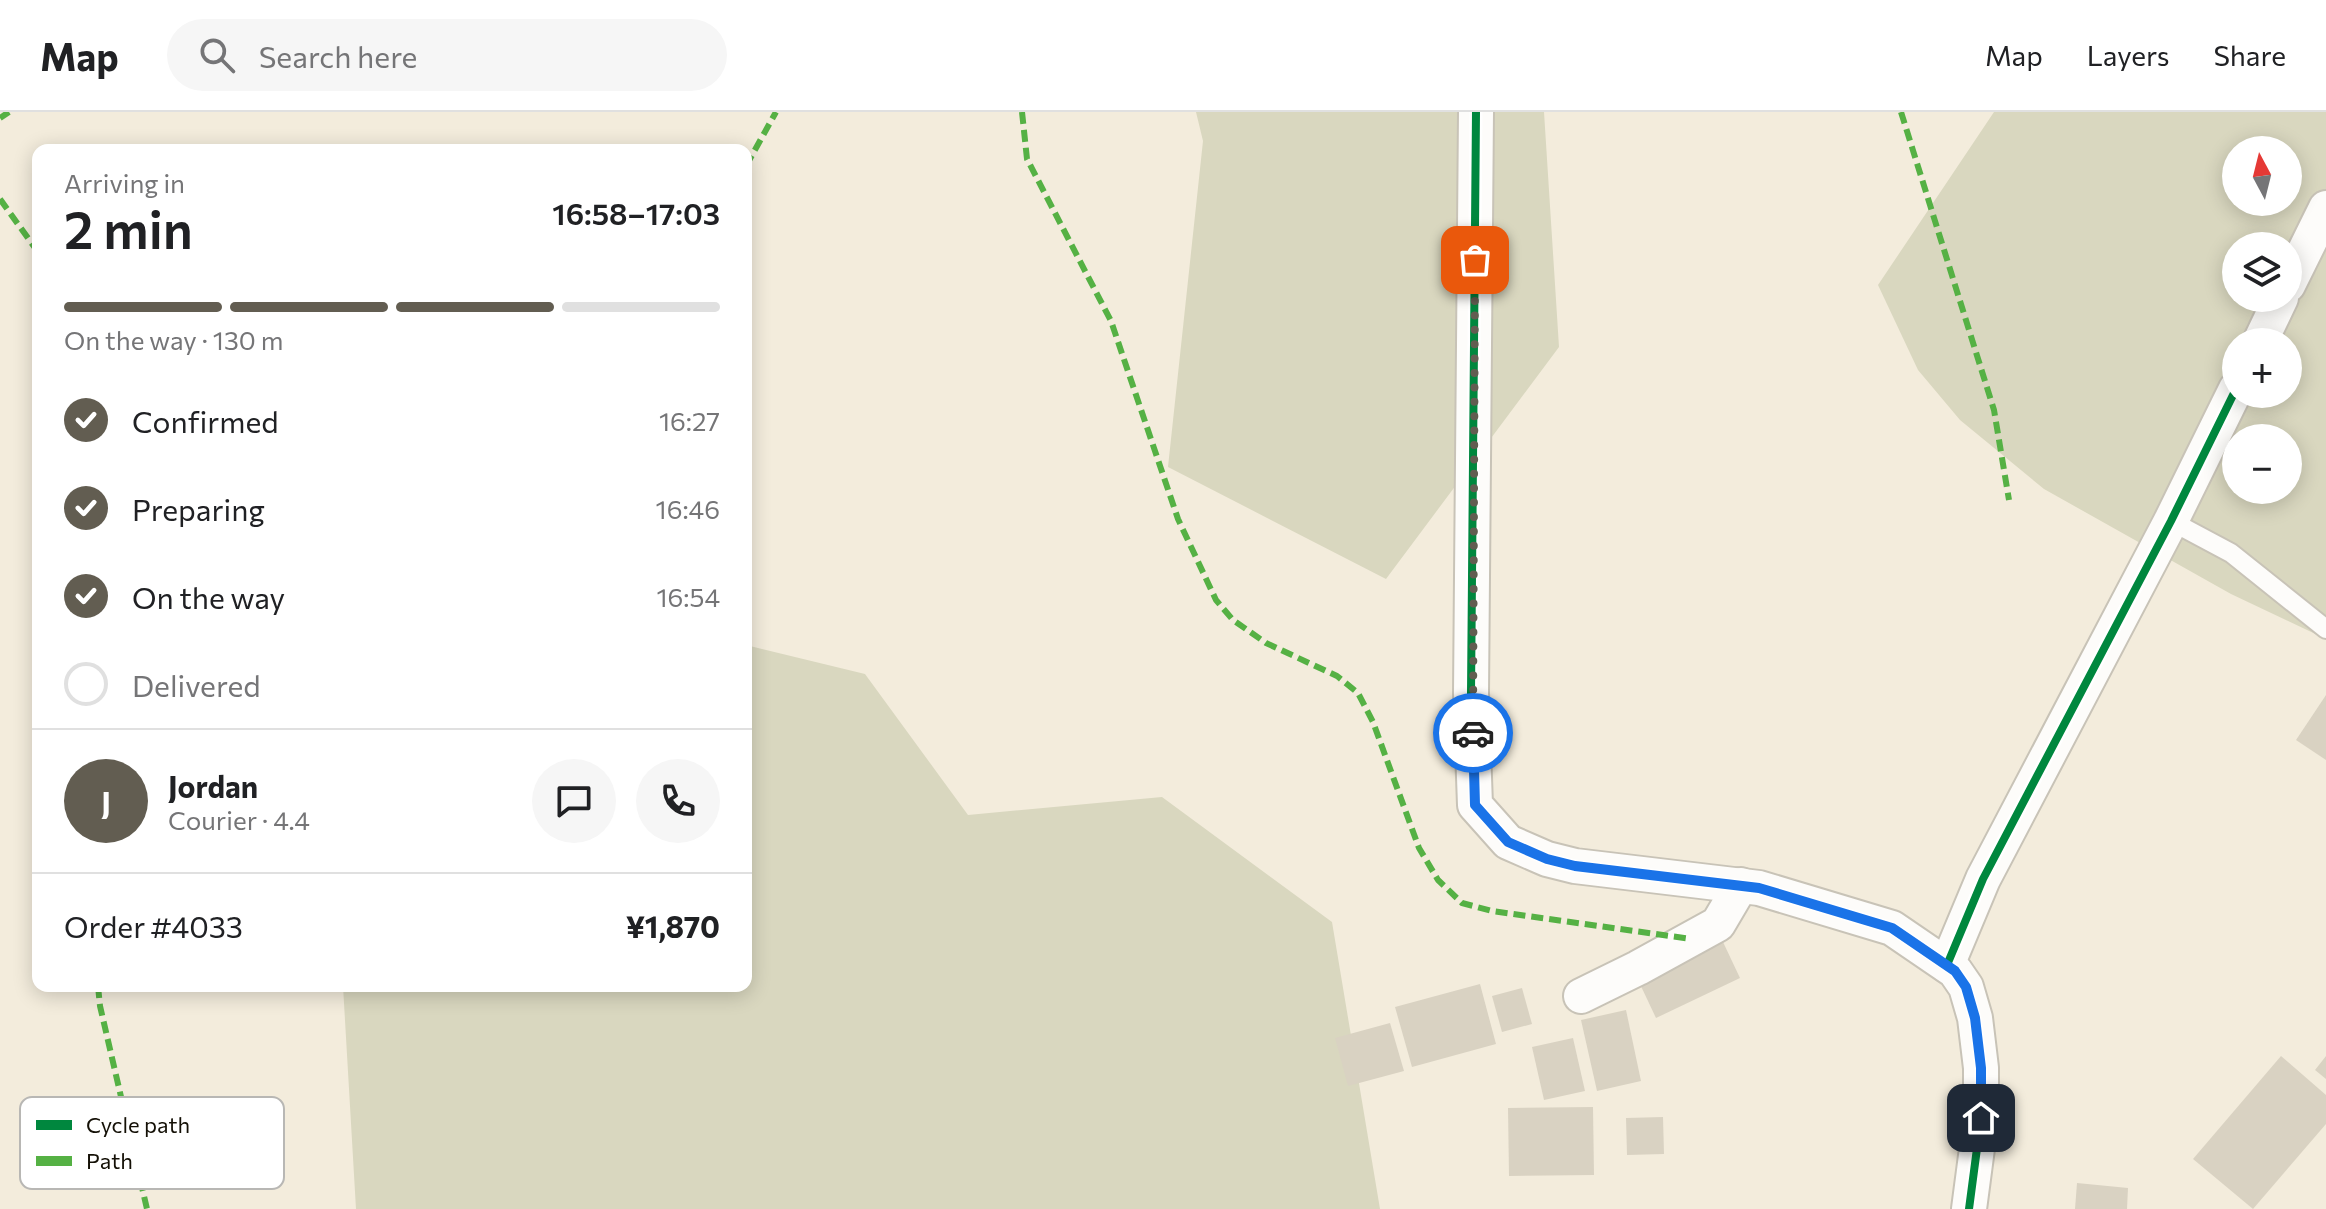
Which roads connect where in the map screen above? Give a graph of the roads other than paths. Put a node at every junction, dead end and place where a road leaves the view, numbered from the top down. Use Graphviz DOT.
graph roads {
  1 [pos="1476,112"];
  2 [pos="2326,208"];
  3 [pos="2302,257"];
  4 [pos="2227,408"];
  5 [pos="2171,521"];
  6 [pos="2326,629"];
  7 [pos="1741,885"];
  8 [pos="1947,965"];
  9 [pos="1581,996"];
  10 [pos="1969,1209"];
  1 -- 7 [label="street"];
  2 -- 3 [label="street"];
  4 -- 5 [label="street"];
  5 -- 6 [label="lane"];
  5 -- 8 [label="street"];
  7 -- 8 [label="street"];
  7 -- 9 [label="street"];
  8 -- 10 [label="street"];
}
